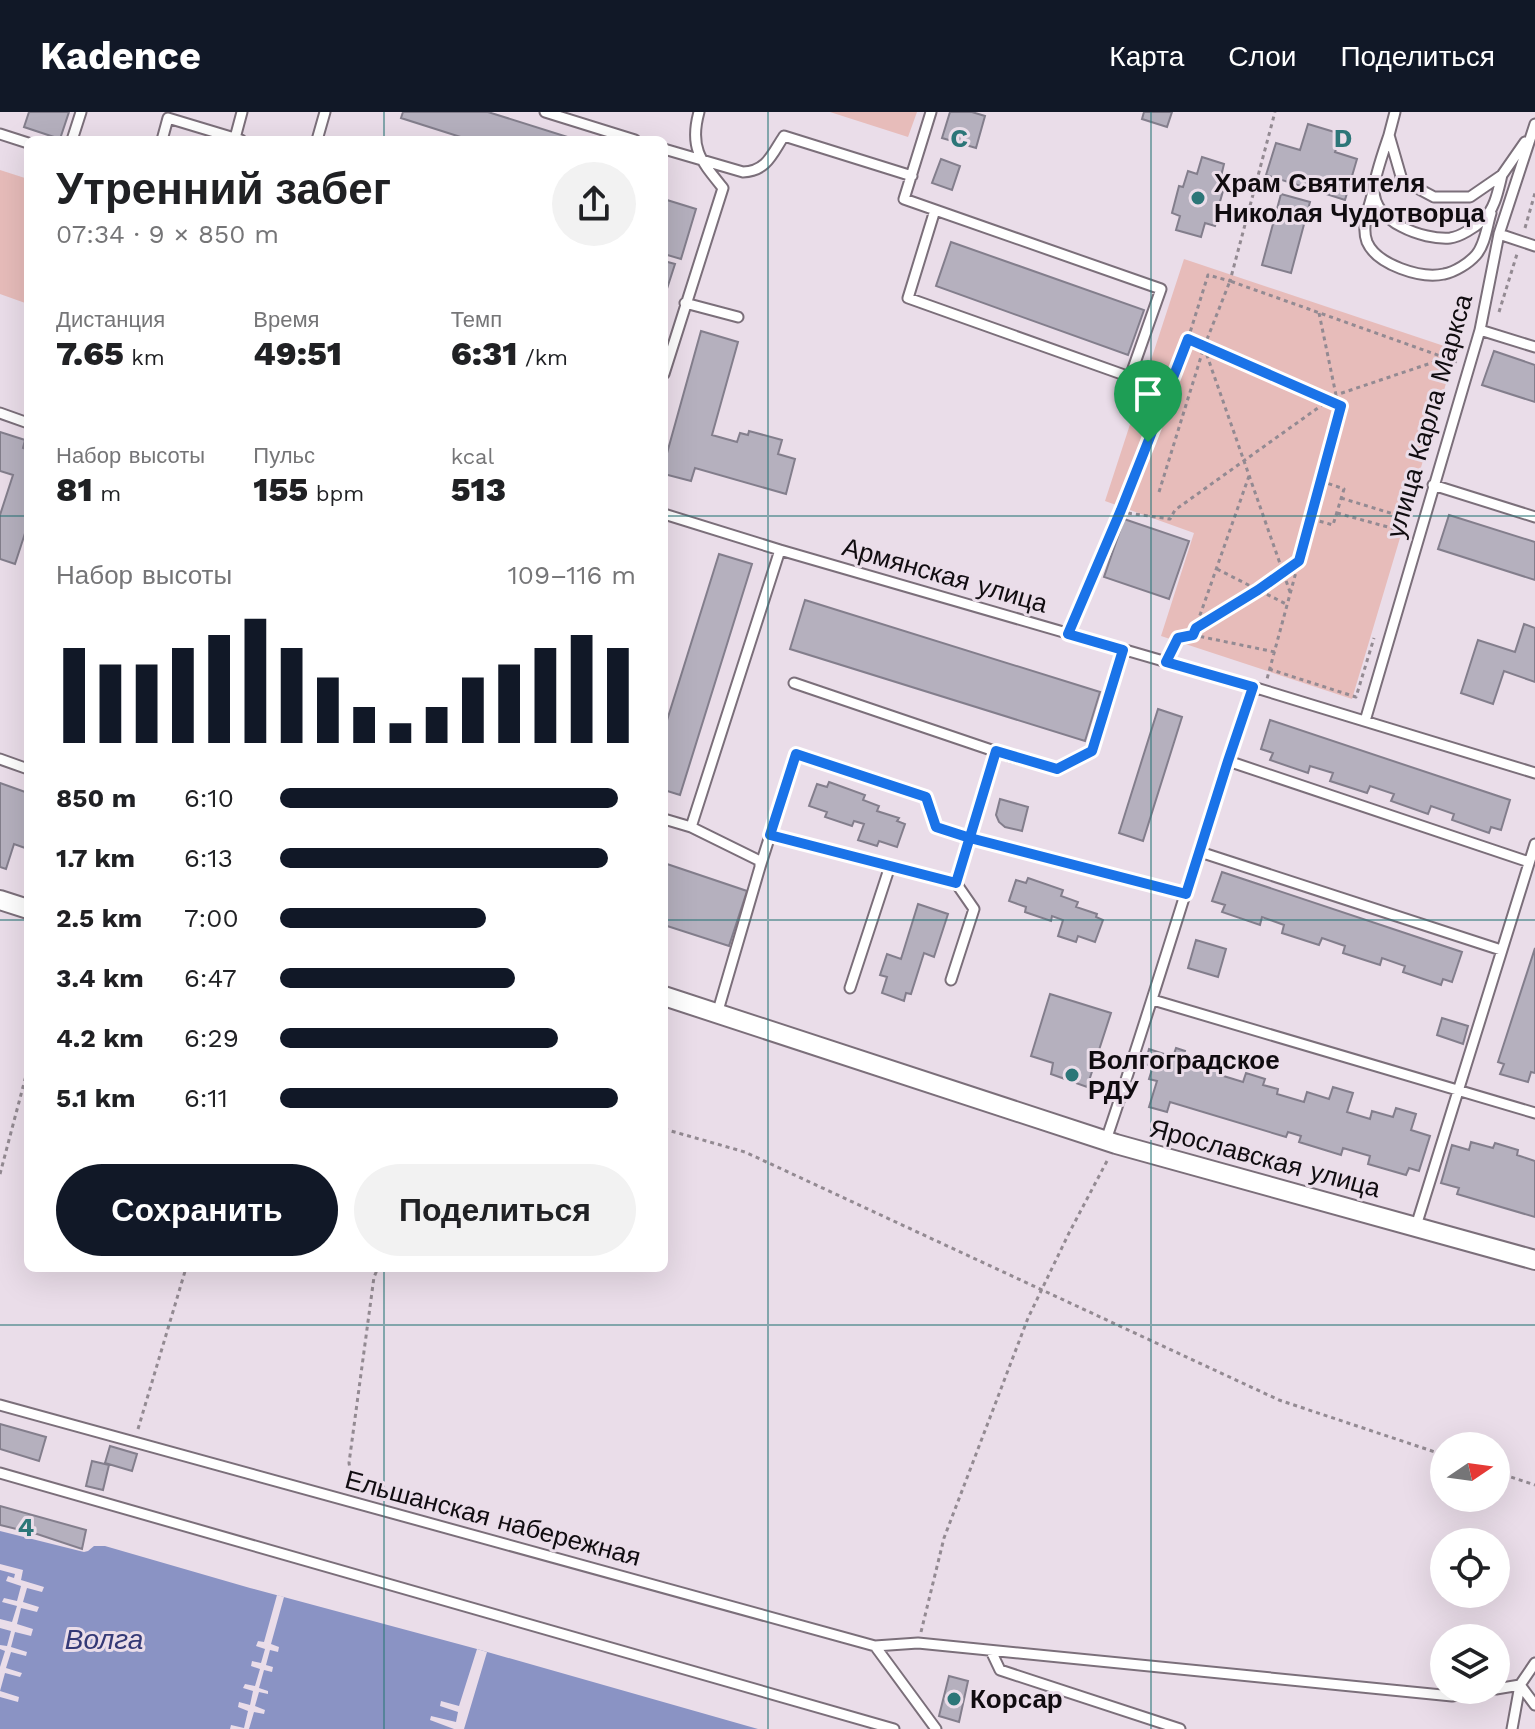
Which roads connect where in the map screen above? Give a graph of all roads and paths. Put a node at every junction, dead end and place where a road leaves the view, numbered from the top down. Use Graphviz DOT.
graph roads {
  1 [pos="81,112"];
  2 [pos="242,112"];
  3 [pos="325,112"];
  4 [pos="545,112"];
  5 [pos="699,112"];
  6 [pos="931,112"];
  7 [pos="1275,112"];
  8 [pos="1395,112"];
  9 [pos="1533,128"];
  10 [pos="0,134"];
  11 [pos="1389,135"];
  12 [pos="73,136"];
  13 [pos="163,136"];
  14 [pos="228,136"];
  15 [pos="238,136"];
  16 [pos="318,136"];
  17 [pos="622,136"];
  18 [pos="24,142"];
  19 [pos="668,150"];
  20 [pos="700,160"];
  21 [pos="1502,175"];
  22 [pos="912,176"];
  23 [pos="1374,189"];
  24 [pos="1496,199"];
  25 [pos="935,210"];
  26 [pos="1499,234"];
  27 [pos="1535,246"];
  28 [pos="1230,281"];
  29 [pos="685,303"];
  30 [pos="1318,313"];
  31 [pos="738,317"];
  32 [pos="1480,330"];
  33 [pos="1188,339"];
  34 [pos="1204,347"];
  35 [pos="1535,347"];
  36 [pos="1446,358"];
  37 [pos="1456,359"];
  38 [pos="668,360"];
  39 [pos="1136,360"];
  40 [pos="1175,373"];
  41 [pos="1336,395"];
  42 [pos="1328,400"];
  43 [pos="1341,406"];
  44 [pos="0,413"];
  45 [pos="24,422"];
  46 [pos="1244,460"];
  47 [pos="1249,476"];
  48 [pos="1321,481"];
  49 [pos="1433,485"];
  50 [pos="1159,492"];
  51 [pos="1341,498"];
  52 [pos="1120,512"];
  53 [pos="1337,513"];
  54 [pos="668,515"];
  55 [pos="1535,517"];
  56 [pos="1311,519"];
  57 [pos="1410,519"];
  58 [pos="1406,532"];
  59 [pos="780,550"];
  60 [pos="1299,561"];
  61 [pos="1217,569"];
  62 [pos="1283,572"];
  63 [pos="1258,590"];
  64 [pos="1290,593"];
  65 [pos="1288,605"];
  66 [pos="1196,628"];
  67 [pos="1068,634"];
  68 [pos="1193,635"];
  69 [pos="1123,650"];
  70 [pos="1275,652"];
  71 [pos="1166,662"];
  72 [pos="794,683"];
  73 [pos="1253,687"];
  74 [pos="1356,697"];
  75 [pos="1365,721"];
  76 [pos="996,751"];
  77 [pos="0,759"];
  78 [pos="1228,761"];
  79 [pos="24,768"];
  80 [pos="1535,773"];
  81 [pos="668,820"];
  82 [pos="691,827"];
  83 [pos="770,835"];
  84 [pos="970,838"];
  85 [pos="1535,844"];
  86 [pos="1200,852"];
  87 [pos="1529,862"];
  88 [pos="890,866"];
  89 [pos="760,867"];
  90 [pos="956,883"];
  91 [pos="1186,894"];
  92 [pos="0,900"];
  93 [pos="24,908"];
  94 [pos="1501,950"];
  95 [pos="951,980"];
  96 [pos="850,988"];
  97 [pos="668,997"];
  98 [pos="1153,1000"];
  99 [pos="717,1014"];
  100 [pos="24,1083"];
  101 [pos="1458,1090"];
  102 [pos="1535,1113"];
  103 [pos="668,1130"];
  104 [pos="1111,1142"];
  105 [pos="0,1174"];
  106 [pos="1416,1226"];
  107 [pos="1535,1260"];
  108 [pos="185,1272"];
  109 [pos="376,1272"];
  110 [pos="1042,1290"];
  111 [pos="0,1405"];
  112 [pos="134,1442"];
  113 [pos="1430,1450"];
  114 [pos="0,1473"];
  115 [pos="1510,1477"];
  116 [pos="1535,1485"];
  117 [pos="357,1503"];
  118 [pos="918,1643"];
  119 [pos="875,1646"];
  120 [pos="991,1651"];
  121 [pos="1535,1663"];
  122 [pos="1520,1685"];
  123 [pos="1510,1687"];
  124 [pos="1430,1694"];
  125 [pos="1535,1705"];
  126 [pos="894,1729"];
  127 [pos="936,1729"];
  128 [pos="1180,1729"];
  129 [pos="1512,1729"];
  1 -- 12 [label="lane"];
  2 -- 15 [label="lane"];
  3 -- 16 [label="lane"];
  4 -- 17 [label="lane"];
  5 -- 20 [label="lane"];
  6 -- 22 [label="lane"];
  7 -- 28 [label="path"];
  8 -- 11 [label="lane"];
  9 -- 21 [label="lane"];
  9 -- 26 [label="lane, улица Карла Маркса"];
  10 -- 18 [label="lane"];
  11 -- 21 [label="lane"];
  11 -- 23 [label="lane"];
  13 -- 14 [label="lane"];
  19 -- 20 [label="lane"];
  20 -- 22 [label="lane"];
  20 -- 29 [label="lane"];
  21 -- 24 [label="lane"];
  22 -- 25 [label="lane"];
  23 -- 24 [label="lane"];
  23 -- 24 [label="lane"];
  25 -- 39 [label="lane"];
  25 -- 39 [label="lane"];
  26 -- 27 [label="lane"];
  26 -- 32 [label="lane, улица Карла Маркса"];
  28 -- 30 [label="path"];
  28 -- 33 [label="path"];
  28 -- 34 [label="path"];
  29 -- 31 [label="lane"];
  29 -- 38 [label="lane"];
  30 -- 36 [label="path"];
  30 -- 41 [label="path"];
  32 -- 35 [label="lane"];
  32 -- 49 [label="lane, улица Карла Маркса"];
  33 -- 34 [label="path"];
  33 -- 40 [label="path"];
  34 -- 42 [label="path"];
  34 -- 46 [label="path"];
  34 -- 50 [label="path"];
  36 -- 37 [label="path"];
  36 -- 41 [label="path"];
  39 -- 40 [label="path"];
  40 -- 52 [label="path"];
  41 -- 42 [label="path"];
  41 -- 43 [label="path"];
  42 -- 43 [label="path"];
  42 -- 46 [label="path"];
  43 -- 48 [label="path"];
  44 -- 45 [label="lane"];
  46 -- 47 [label="path"];
  46 -- 52 [label="path"];
  47 -- 61 [label="path"];
  47 -- 62 [label="path"];
  48 -- 51 [label="path"];
  48 -- 56 [label="path"];
  49 -- 55 [label="lane"];
  49 -- 75 [label="lane, улица Карла Маркса"];
  51 -- 53 [label="path"];
  51 -- 57 [label="path"];
  52 -- 67 [label="path"];
  53 -- 56 [label="path"];
  53 -- 58 [label="path"];
  54 -- 59 [label="lane, Армянская улица"];
  56 -- 60 [label="path"];
  59 -- 67 [label="lane, Армянская улица"];
  59 -- 82 [label="lane"];
  60 -- 62 [label="path"];
  60 -- 64 [label="path"];
  61 -- 63 [label="path"];
  61 -- 66 [label="path"];
  62 -- 63 [label="path"];
  62 -- 64 [label="path"];
  63 -- 65 [label="path"];
  63 -- 66 [label="path"];
  64 -- 65 [label="path"];
  65 -- 70 [label="path"];
  66 -- 68 [label="path"];
  67 -- 69 [label="lane, Армянская улица"];
  68 -- 70 [label="path"];
  68 -- 71 [label="path"];
  69 -- 71 [label="lane, Армянская улица"];
  69 -- 76 [label="lane"];
  70 -- 74 [label="path"];
  71 -- 73 [label="lane, Армянская улица"];
  72 -- 76 [label="lane"];
  73 -- 75 [label="lane, Армянская улица"];
  73 -- 78 [label="lane"];
  75 -- 80 [label="lane, Армянская улица"];
  76 -- 84 [label="lane"];
  77 -- 79 [label="lane"];
  78 -- 86 [label="lane"];
  78 -- 87 [label="lane"];
  81 -- 82 [label="lane"];
  82 -- 89 [label="lane"];
  83 -- 84 [label="lane"];
  83 -- 88 [label="lane"];
  83 -- 89 [label="lane"];
  84 -- 90 [label="lane"];
  84 -- 91 [label="lane"];
  85 -- 87 [label="lane"];
  86 -- 91 [label="lane"];
  86 -- 94 [label="lane"];
  87 -- 94 [label="lane"];
  88 -- 90 [label="lane"];
  88 -- 96 [label="lane"];
  89 -- 99 [label="lane"];
  90 -- 95 [label="lane"];
  91 -- 98 [label="lane"];
  92 -- 93 [label="street"];
  94 -- 101 [label="lane"];
  97 -- 99 [label="street, Ярославская улица"];
  98 -- 101 [label="lane"];
  98 -- 104 [label="lane"];
  99 -- 104 [label="street, Ярославская улица"];
  100 -- 105 [label="path"];
  101 -- 102 [label="lane"];
  101 -- 106 [label="lane"];
  103 -- 110 [label="path"];
  104 -- 106 [label="street, Ярославская улица"];
  104 -- 110 [label="path"];
  106 -- 107 [label="street, Ярославская улица"];
  108 -- 112 [label="path"];
  109 -- 117 [label="path"];
  110 -- 113 [label="path"];
  110 -- 118 [label="path"];
  111 -- 112 [label="lane, Ельшанская набережная"];
  112 -- 117 [label="lane, Ельшанская набережная"];
  114 -- 126 [label="lane"];
  115 -- 116 [label="path"];
  117 -- 119 [label="lane, Ельшанская набережная"];
  118 -- 119 [label="lane, Ельшанская набережная"];
  118 -- 120 [label="lane, Ельшанская набережная"];
  119 -- 127 [label="lane"];
  120 -- 124 [label="lane, Ельшанская набережная"];
  120 -- 128 [label="lane"];
  121 -- 122 [label="lane"];
  122 -- 123 [label="lane"];
  122 -- 125 [label="lane"];
  122 -- 129 [label="lane"];
}
